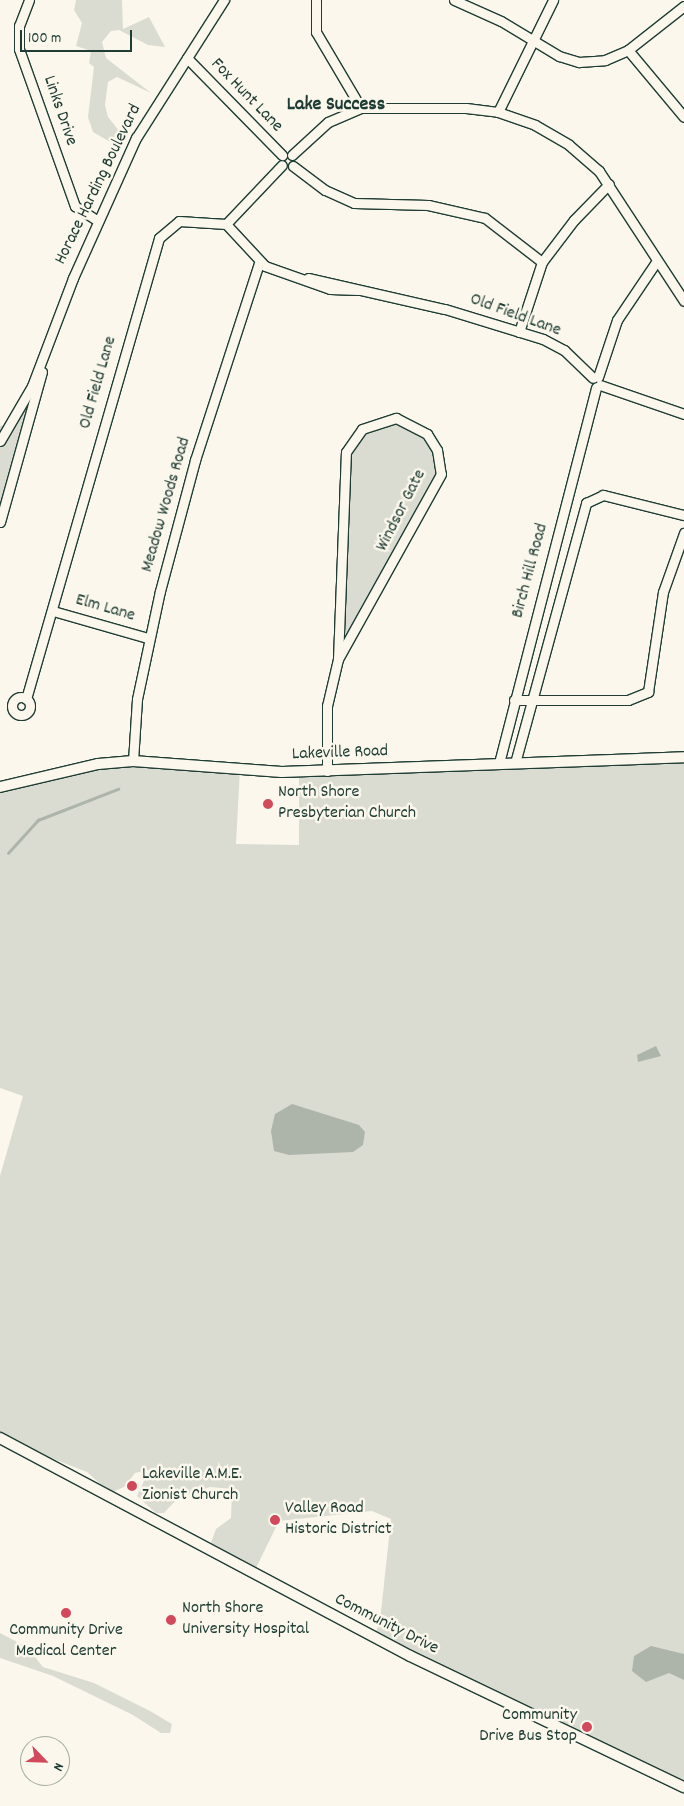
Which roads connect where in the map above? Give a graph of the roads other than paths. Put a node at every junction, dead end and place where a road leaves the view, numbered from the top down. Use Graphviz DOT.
graph roads {
  1 [pos="29,0"];
  2 [pos="224,0"];
  3 [pos="316,0"];
  4 [pos="454,0"];
  5 [pos="553,0"];
  6 [pos="684,6"];
  7 [pos="534,41"];
  8 [pos="628,50"];
  9 [pos="187,58"];
  10 [pos="361,108"];
  11 [pos="498,112"];
  12 [pos="684,117"];
  13 [pos="287,155"];
  14 [pos="282,166"];
  15 [pos="292,166"];
  16 [pos="610,184"];
  17 [pos="98,221"];
  18 [pos="226,224"];
  19 [pos="528,249"];
  20 [pos="542,262"];
  21 [pos="656,262"];
  22 [pos="259,263"];
  23 [pos="534,285"];
  24 [pos="684,301"];
  25 [pos="519,332"];
  26 [pos="50,340"];
  27 [pos="597,381"];
  28 [pos="684,414"];
  29 [pos="11,424"];
  30 [pos="0,426"];
  31 [pos="0,441"];
  32 [pos="684,515"];
  33 [pos="0,522"];
  34 [pos="684,533"];
  35 [pos="53,611"];
  36 [pos="148,638"];
  37 [pos="338,659"];
  38 [pos="26,699"];
  39 [pos="514,700"];
  40 [pos="531,700"];
  41 [pos="684,757"];
  42 [pos="134,761"];
  43 [pos="515,762"];
  44 [pos="499,763"];
  45 [pos="327,771"];
  46 [pos="0,787"];
  47 [pos="0,1438"];
  48 [pos="684,1788"];
  1 -- 17 [label="street, Links Drive"];
  2 -- 9 [label="street, Horace Harding Boulevard"];
  3 -- 10 [label="street"];
  4 -- 7 [label="street"];
  5 -- 7 [label="street"];
  6 -- 8 [label="street"];
  7 -- 8 [label="street"];
  7 -- 11 [label="street"];
  8 -- 12 [label="street"];
  9 -- 13 [label="street, Fox Hunt Lane"];
  9 -- 17 [label="street, Horace Harding Boulevard"];
  10 -- 11 [label="street"];
  10 -- 13 [label="street"];
  11 -- 16 [label="street"];
  13 -- 14 [label="street"];
  13 -- 15 [label="street"];
  14 -- 15 [label="street"];
  14 -- 18 [label="street"];
  15 -- 19 [label="street"];
  16 -- 20 [label="street"];
  16 -- 21 [label="street"];
  17 -- 26 [label="street, Horace Harding Boulevard"];
  18 -- 22 [label="street"];
  18 -- 35 [label="street, Old Field Lane"];
  19 -- 20 [label="street"];
  19 -- 23 [label="street"];
  20 -- 23 [label="street"];
  21 -- 24 [label="street"];
  21 -- 27 [label="street, Birch Hill Road"];
  22 -- 25 [label="street, Old Field Lane"];
  22 -- 36 [label="street, Meadow Woods Road"];
  23 -- 25 [label="street"];
  25 -- 27 [label="street, Old Field Lane"];
  26 -- 29 [label="street, Horace Harding Boulevard"];
  26 -- 33 [label="street, Horace Harding Boulevard"];
  27 -- 28 [label="street, Old Field Lane"];
  27 -- 39 [label="street, Birch Hill Road"];
  29 -- 30 [label="street"];
  29 -- 31 [label="street, Horace Harding Boulevard"];
  32 -- 40 [label="street"];
  34 -- 40 [label="street"];
  35 -- 36 [label="street, Elm Lane"];
  35 -- 38 [label="street, Old Field Lane"];
  36 -- 42 [label="street, Meadow Woods Road"];
  37 -- 37 [label="street, Windsor Gate"];
  37 -- 45 [label="street, Windsor Gate"];
  39 -- 40 [label="street"];
  39 -- 44 [label="street, Birch Hill Road"];
  40 -- 43 [label="street"];
  41 -- 43 [label="main road, Lakeville Road"];
  42 -- 45 [label="main road, Lakeville Road"];
  42 -- 46 [label="main road, Lakeville Road"];
  43 -- 44 [label="main road, Lakeville Road"];
  44 -- 45 [label="main road, Lakeville Road"];
  47 -- 48 [label="main road, Community Drive"];
}
